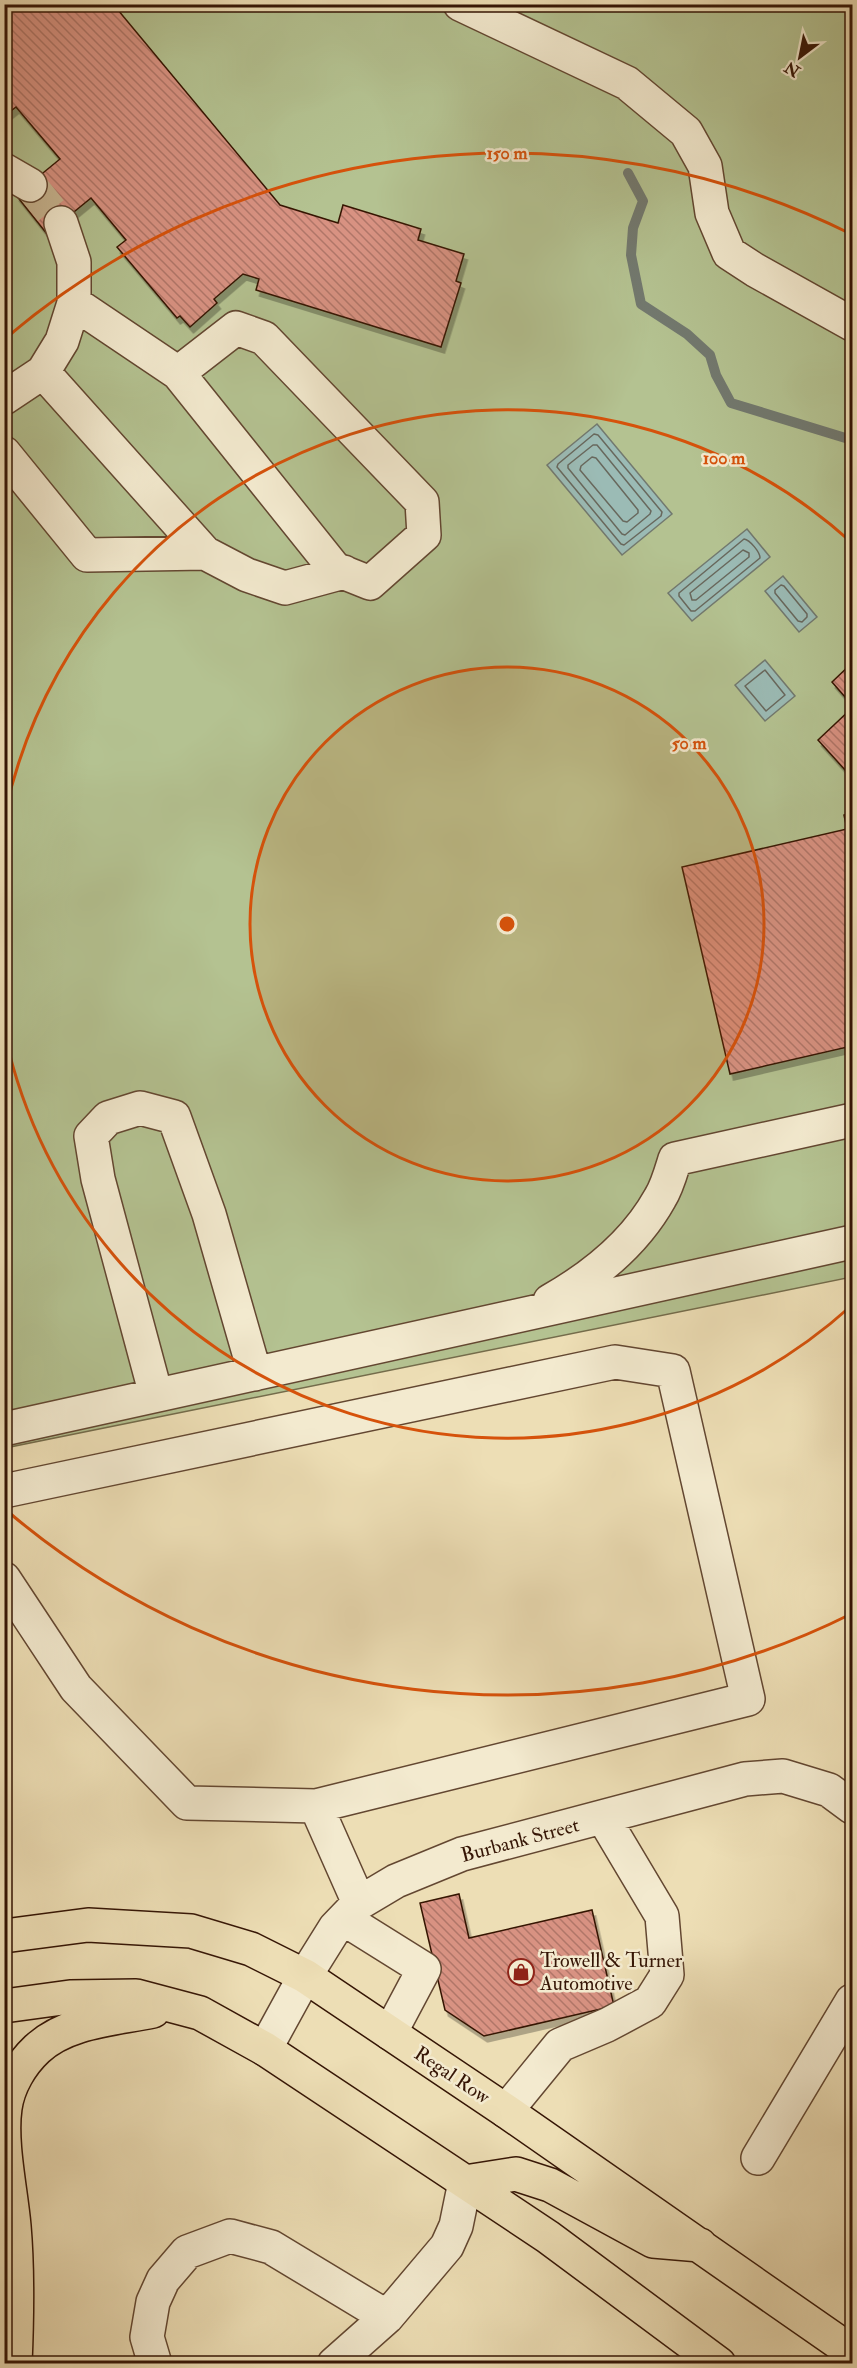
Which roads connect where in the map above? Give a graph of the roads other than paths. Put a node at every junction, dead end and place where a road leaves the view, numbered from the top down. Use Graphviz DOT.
graph roads {
  1 [pos="460,4"];
  2 [pos="61,223"];
  3 [pos="74,303"];
  4 [pos="852,324"];
  5 [pos="43,372"];
  6 [pos="178,374"];
  7 [pos="4,398"];
  8 [pos="4,453"];
  9 [pos="205,553"];
  10 [pos="344,572"];
  11 [pos="852,1120"];
  12 [pos="852,1242"];
  13 [pos="530,1313"];
  14 [pos="255,1374"];
  15 [pos="156,1395"];
  16 [pos="4,1429"];
  17 [pos="4,1491"];
  18 [pos="4,1579"];
  19 [pos="316,1806"];
  20 [pos="852,1807"];
  21 [pos="603,1817"];
  22 [pos="352,1911"];
  23 [pos="4,1913"];
  24 [pos="88,1925"];
  25 [pos="4,1936"];
  26 [pos="305,1976"];
  27 [pos="852,2001"];
  28 [pos="4,2006"];
  29 [pos="178,2006"];
  30 [pos="390,2033"];
  31 [pos="265,2049"];
  32 [pos="506,2111"];
  33 [pos="758,2158"];
  34 [pos="465,2182"];
  35 [pos="701,2246"];
  36 [pos="387,2317"];
  37 [pos="4,2323"];
  38 [pos="852,2352"];
  39 [pos="14,2364"];
  40 [pos="155,2364"];
  41 [pos="334,2364"];
  42 [pos="719,2364"];
  1 -- 4 [label="street"];
  2 -- 3 [label="street"];
  3 -- 5 [label="street"];
  3 -- 6 [label="street"];
  5 -- 7 [label="street"];
  5 -- 9 [label="street"];
  6 -- 10 [label="street"];
  6 -- 10 [label="street"];
  8 -- 9 [label="street"];
  9 -- 10 [label="street"];
  11 -- 13 [label="street"];
  12 -- 13 [label="street"];
  13 -- 14 [label="street"];
  14 -- 15 [label="street"];
  14 -- 15 [label="street"];
  15 -- 16 [label="street"];
  17 -- 19 [label="street"];
  18 -- 19 [label="street"];
  19 -- 22 [label="street"];
  20 -- 21 [label="street, Burbank Street"];
  21 -- 22 [label="street, Burbank Street"];
  21 -- 32 [label="street"];
  22 -- 26 [label="street, Burbank Street"];
  22 -- 30 [label="street"];
  23 -- 24 [label="main road"];
  24 -- 25 [label="main road, Regal Row"];
  24 -- 26 [label="main road, Regal Row"];
  26 -- 30 [label="main road, Regal Row"];
  26 -- 31 [label="street, Burbank Street"];
  27 -- 33 [label="street"];
  28 -- 29 [label="main road"];
  29 -- 31 [label="main road"];
  29 -- 39 [label="main road"];
  30 -- 32 [label="main road, Regal Row"];
  31 -- 34 [label="main road"];
  32 -- 35 [label="main road, Regal Row"];
  34 -- 35 [label="main road"];
  34 -- 36 [label="street"];
  34 -- 42 [label="main road"];
  35 -- 38 [label="main road, Regal Row"];
  36 -- 40 [label="street"];
  36 -- 41 [label="street"];
  37 -- 39 [label="main road"];
}
